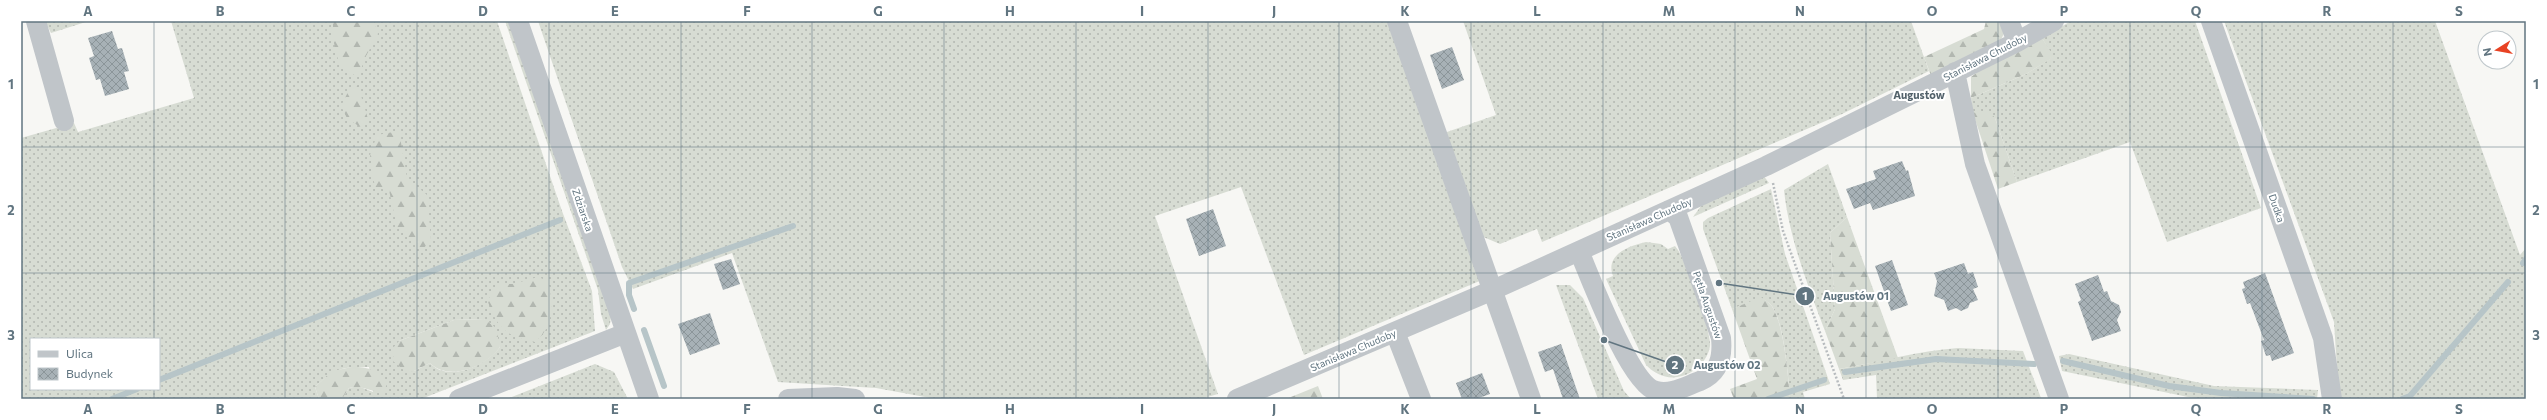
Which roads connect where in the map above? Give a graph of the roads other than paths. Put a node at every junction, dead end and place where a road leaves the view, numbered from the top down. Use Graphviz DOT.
graph roads {
  1 [pos="36,21"];
  2 [pos="518,21"];
  3 [pos="1397,21"];
  4 [pos="2010,21"];
  5 [pos="2054,21"];
  6 [pos="2210,21"];
  7 [pos="2017,42"];
  8 [pos="1955,72"];
  9 [pos="64,121"];
  10 [pos="1669,210"];
  11 [pos="1579,251"];
  12 [pos="1493,290"];
  13 [pos="1395,332"];
  14 [pos="626,333"];
  15 [pos="459,399"];
  16 [pos="649,399"];
  17 [pos="792,399"];
  18 [pos="855,399"];
  19 [pos="1237,399"];
  20 [pos="1421,399"];
  21 [pos="1531,399"];
  22 [pos="2059,399"];
  23 [pos="2332,399"];
  1 -- 9 [label="street"];
  2 -- 14 [label="street, Zdziarska"];
  3 -- 12 [label="street"];
  4 -- 7 [label="street"];
  5 -- 7 [label="street, Stanisława Chudoby"];
  6 -- 23 [label="street, Dudka"];
  7 -- 8 [label="street, Stanisława Chudoby"];
  8 -- 10 [label="street, Stanisława Chudoby"];
  8 -- 22 [label="street"];
  10 -- 11 [label="street, Stanisława Chudoby"];
  10 -- 11 [label="street, Pętla Augustów"];
  11 -- 12 [label="street, Stanisława Chudoby"];
  12 -- 13 [label="street, Stanisława Chudoby"];
  12 -- 21 [label="street"];
  13 -- 19 [label="street, Stanisława Chudoby"];
  13 -- 20 [label="street"];
  14 -- 15 [label="street"];
  14 -- 16 [label="street, Zdziarska"];
  17 -- 18 [label="street"];
}
